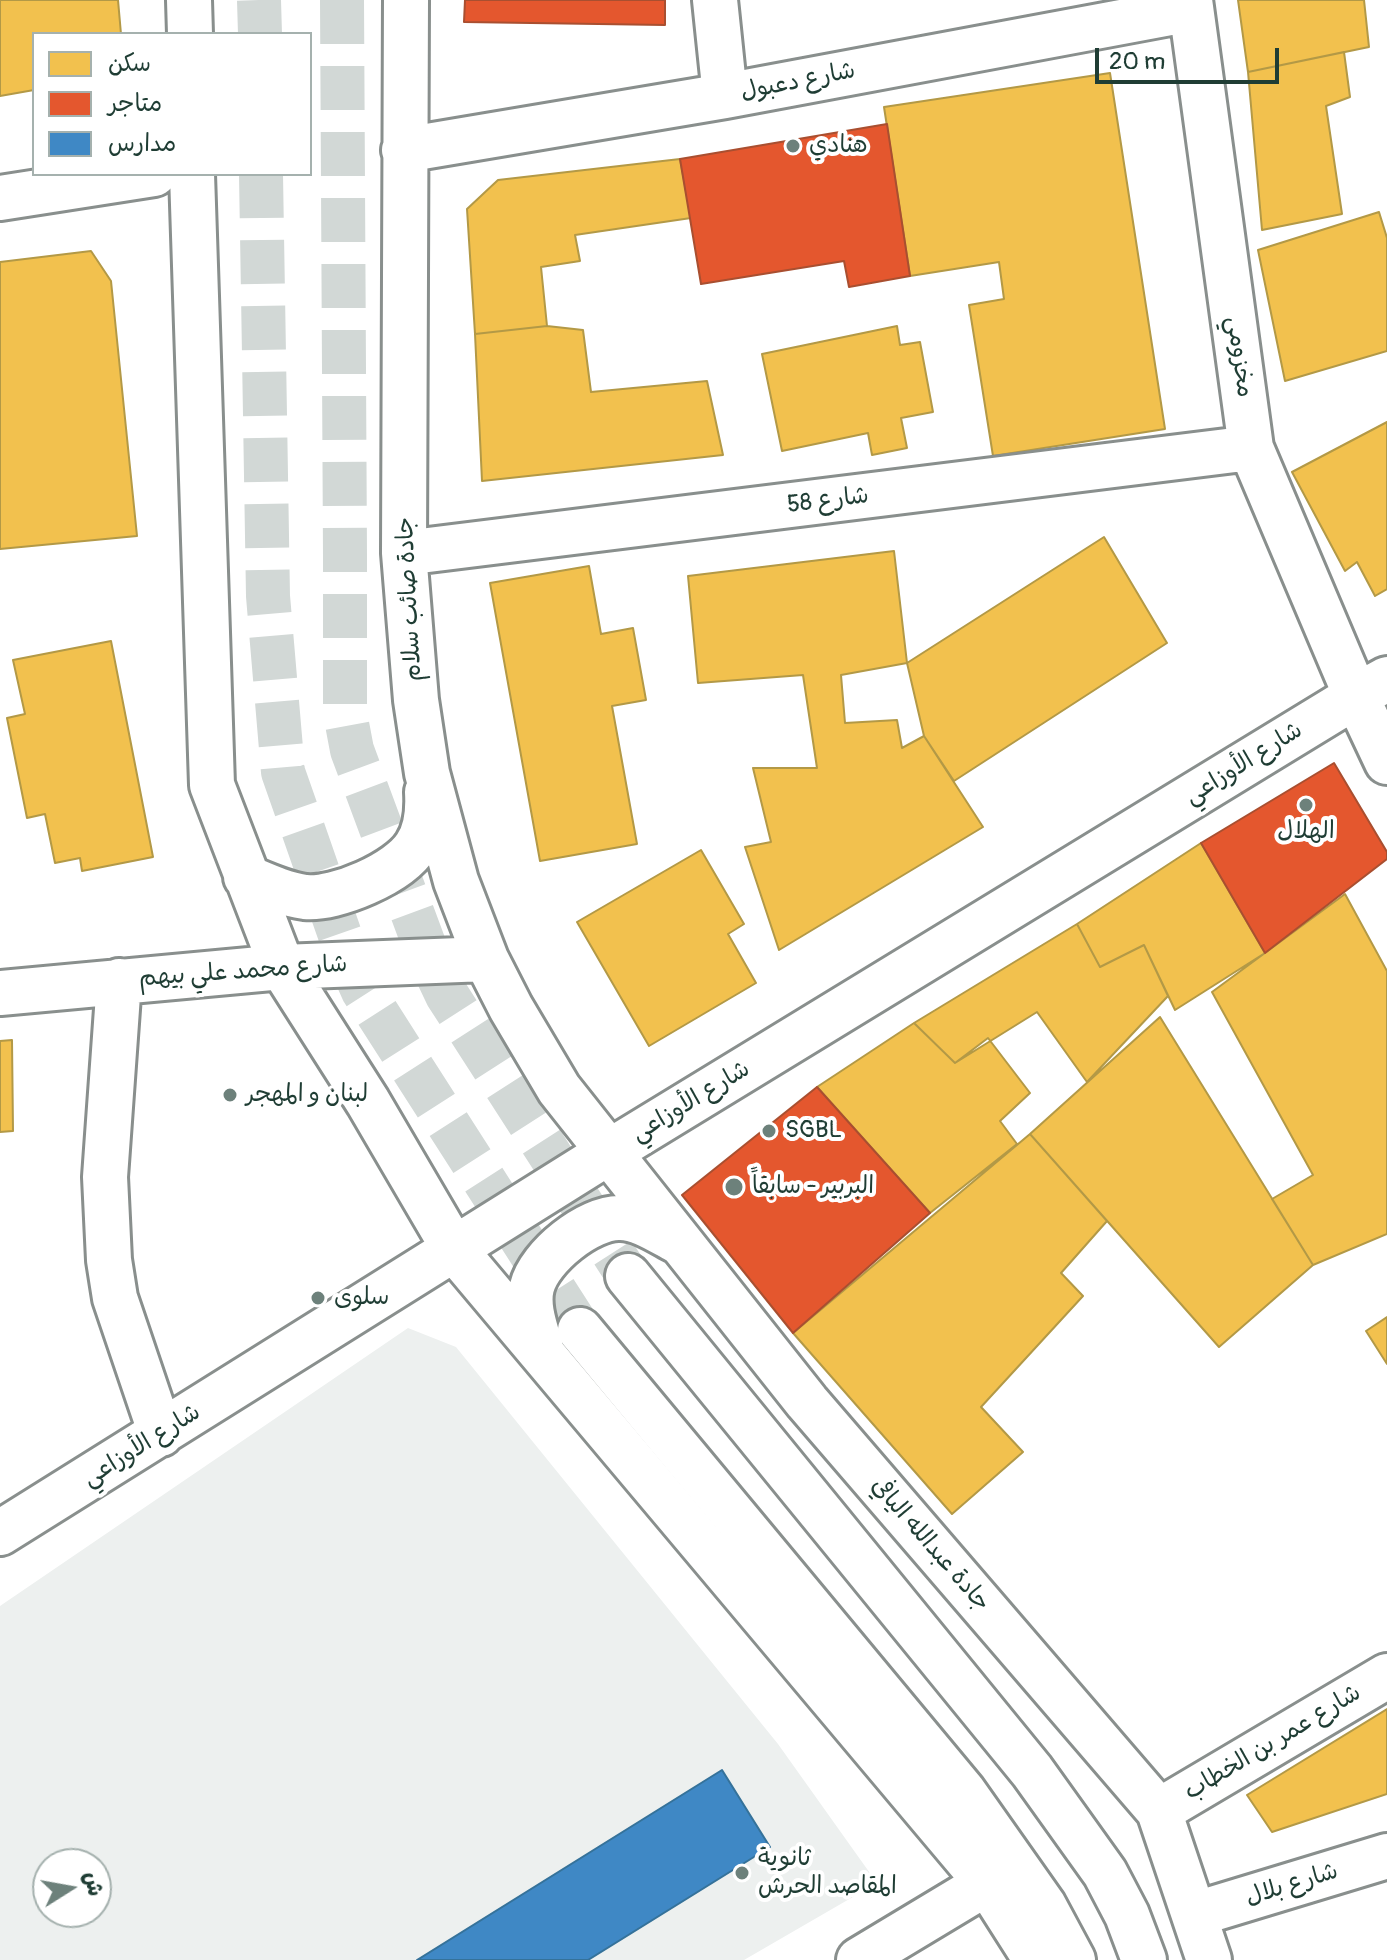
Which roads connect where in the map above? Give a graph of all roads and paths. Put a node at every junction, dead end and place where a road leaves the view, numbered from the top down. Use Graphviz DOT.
graph roads {
  1 [pos="189,0"];
  2 [pos="406,0"];
  3 [pos="715,0"];
  4 [pos="1190,4"];
  5 [pos="190,32"];
  6 [pos="725,96"];
  7 [pos="404,150"];
  8 [pos="141,176"];
  9 [pos="192,176"];
  10 [pos="0,198"];
  11 [pos="1251,448"];
  12 [pos="404,553"];
  13 [pos="1371,688"];
  14 [pos="1387,762"];
  15 [pos="427,773"];
  16 [pos="246,877"];
  17 [pos="486,959"];
  18 [pos="282,967"];
  19 [pos="119,981"];
  20 [pos="0,993"];
  21 [pos="609,1152"];
  22 [pos="680,1242"];
  23 [pos="454,1249"];
  24 [pos="628,1276"];
  25 [pos="580,1330"];
  26 [pos="541,1351"];
  27 [pos="161,1434"];
  28 [pos="0,1533"];
  29 [pos="1387,1676"];
  30 [pos="1159,1811"];
  31 [pos="1387,1856"];
  32 [pos="987,1883"];
  33 [pos="1196,1914"];
  34 [pos="859,1960"];
  35 [pos="1036,1960"];
  36 [pos="1073,1960"];
  37 [pos="1144,1960"];
  38 [pos="1209,1960"];
  1 -- 5 [label="main road"];
  2 -- 7 [label="main road, جادة صائب سلام"];
  3 -- 6 [label="main road"];
  4 -- 6 [label="main road, شارع دعبول"];
  4 -- 11 [label="main road, مخزومي"];
  6 -- 7 [label="main road, شارع دعبول"];
  7 -- 12 [label="main road, جادة صائب سلام"];
  8 -- 10 [label="main road"];
  9 -- 16 [label="main road"];
  11 -- 12 [label="main road, شارع 58"];
  11 -- 13 [label="main road, مخزومي"];
  12 -- 15 [label="main road, جادة صائب سلام"];
  13 -- 14 [label="main road, مخزومي"];
  13 -- 21 [label="main road, شارع الأوزاعي"];
  15 -- 16 [label="main road"];
  15 -- 17 [label="main road, جادة صائب سلام"];
  16 -- 18 [label="main road"];
  17 -- 18 [label="main road, شارع محمد علي بيهم"];
  17 -- 21 [label="main road, جادة صائب سلام"];
  18 -- 19 [label="main road, شارع محمد علي بيهم"];
  18 -- 23 [label="main road"];
  19 -- 20 [label="main road, شارع محمد علي بيهم"];
  19 -- 27 [label="main road"];
  21 -- 22 [label="main road, جادة عبدالله اليافي"];
  21 -- 23 [label="main road, شارع الأوزاعي"];
  22 -- 26 [label="main road"];
  22 -- 30 [label="main road, جادة عبدالله اليافي"];
  23 -- 26 [label="main road"];
  23 -- 27 [label="main road, شارع الأوزاعي"];
  24 -- 37 [label="main road"];
  25 -- 36 [label="main road"];
  26 -- 32 [label="main road"];
  27 -- 28 [label="main road, شارع الأوزاعي"];
  29 -- 30 [label="main road, شارع عمر بن الخطاب"];
  30 -- 33 [label="main road, جادة عبدالله اليافي"];
  31 -- 33 [label="main road, شارع بلال"];
  32 -- 34 [label="main road"];
  32 -- 35 [label="main road"];
  33 -- 38 [label="main road, جادة عبدالله اليافي"];
}
